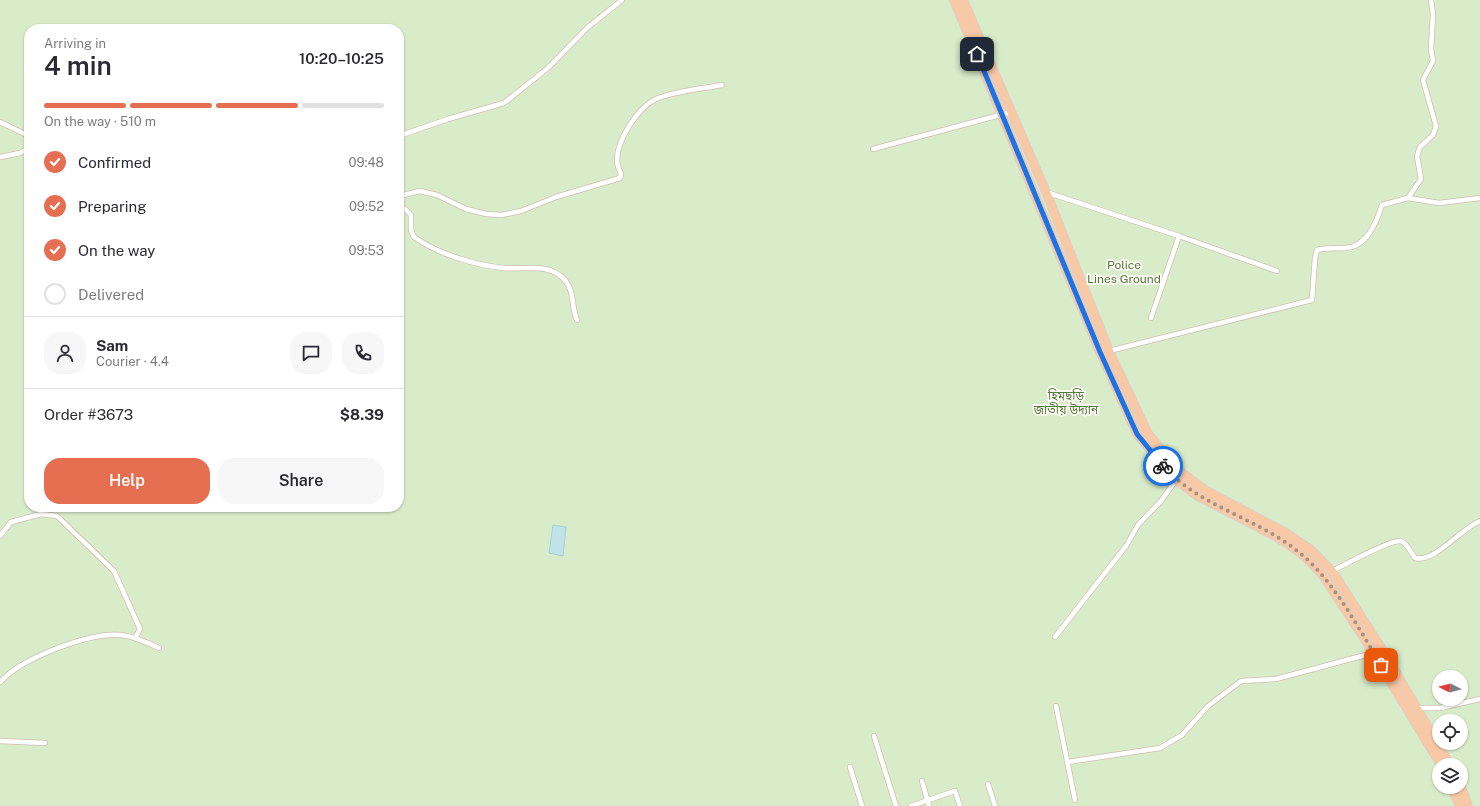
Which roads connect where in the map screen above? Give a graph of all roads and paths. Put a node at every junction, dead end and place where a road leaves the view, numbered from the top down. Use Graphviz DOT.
graph roads {
  1 [pos="622,0"];
  2 [pos="954,0"];
  3 [pos="963,0"];
  4 [pos="1431,0"];
  5 [pos="722,85"];
  6 [pos="1007,113"];
  7 [pos="0,122"];
  8 [pos="24,134"];
  9 [pos="404,134"];
  10 [pos="873,149"];
  11 [pos="24,151"];
  12 [pos="0,157"];
  13 [pos="1046,192"];
  14 [pos="404,195"];
  15 [pos="1408,198"];
  16 [pos="1480,198"];
  17 [pos="404,208"];
  18 [pos="1053,209"];
  19 [pos="1044,215"];
  20 [pos="1178,236"];
  21 [pos="1277,271"];
  22 [pos="1151,318"];
  23 [pos="577,320"];
  24 [pos="1109,350"];
  25 [pos="1176,480"];
  26 [pos="1480,521"];
  27 [pos="0,536"];
  28 [pos="1332,571"];
  29 [pos="1368,636"];
  30 [pos="1055,637"];
  31 [pos="135,638"];
  32 [pos="159,648"];
  33 [pos="1373,653"];
  34 [pos="0,682"];
  35 [pos="1480,699"];
  36 [pos="1056,706"];
  37 [pos="1417,708"];
  38 [pos="874,736"];
  39 [pos="0,741"];
  40 [pos="45,743"];
  41 [pos="1437,758"];
  42 [pos="1446,758"];
  43 [pos="1068,762"];
  44 [pos="850,767"];
  45 [pos="922,780"];
  46 [pos="988,784"];
  47 [pos="1454,794"];
  48 [pos="1464,794"];
  49 [pos="927,800"];
  50 [pos="1075,800"];
  51 [pos="862,806"];
  52 [pos="896,806"];
  53 [pos="911,806"];
  54 [pos="929,806"];
  55 [pos="960,806"];
  56 [pos="994,806"];
  57 [pos="1460,806"];
  58 [pos="1468,806"];
  1 -- 9 [label="street"];
  2 -- 6 [label="highway"];
  3 -- 6 [label="highway"];
  4 -- 15 [label="street"];
  5 -- 14 [label="street"];
  6 -- 10 [label="street"];
  6 -- 13 [label="highway"];
  6 -- 19 [label="highway"];
  7 -- 8 [label="street"];
  11 -- 12 [label="street"];
  13 -- 18 [label="highway"];
  13 -- 20 [label="street"];
  15 -- 16 [label="street"];
  15 -- 24 [label="street"];
  17 -- 23 [label="street"];
  18 -- 19 [label="highway"];
  18 -- 24 [label="highway"];
  19 -- 25 [label="highway"];
  20 -- 21 [label="street"];
  20 -- 22 [label="street"];
  24 -- 28 [label="highway"];
  25 -- 29 [label="highway"];
  25 -- 30 [label="street"];
  26 -- 28 [label="street"];
  27 -- 31 [label="street"];
  28 -- 29 [label="highway"];
  29 -- 33 [label="highway"];
  29 -- 37 [label="highway"];
  31 -- 32 [label="street"];
  31 -- 34 [label="street"];
  33 -- 41 [label="highway"];
  33 -- 43 [label="street"];
  35 -- 37 [label="street"];
  36 -- 43 [label="street"];
  37 -- 42 [label="highway"];
  38 -- 52 [label="street"];
  39 -- 40 [label="street"];
  43 -- 50 [label="street"];
  44 -- 51 [label="street"];
  45 -- 49 [label="street"];
  46 -- 56 [label="street"];
  47 -- 57 [label="highway"];
  48 -- 58 [label="highway"];
  49 -- 53 [label="street"];
  49 -- 54 [label="street"];
  49 -- 55 [label="street"];
}
